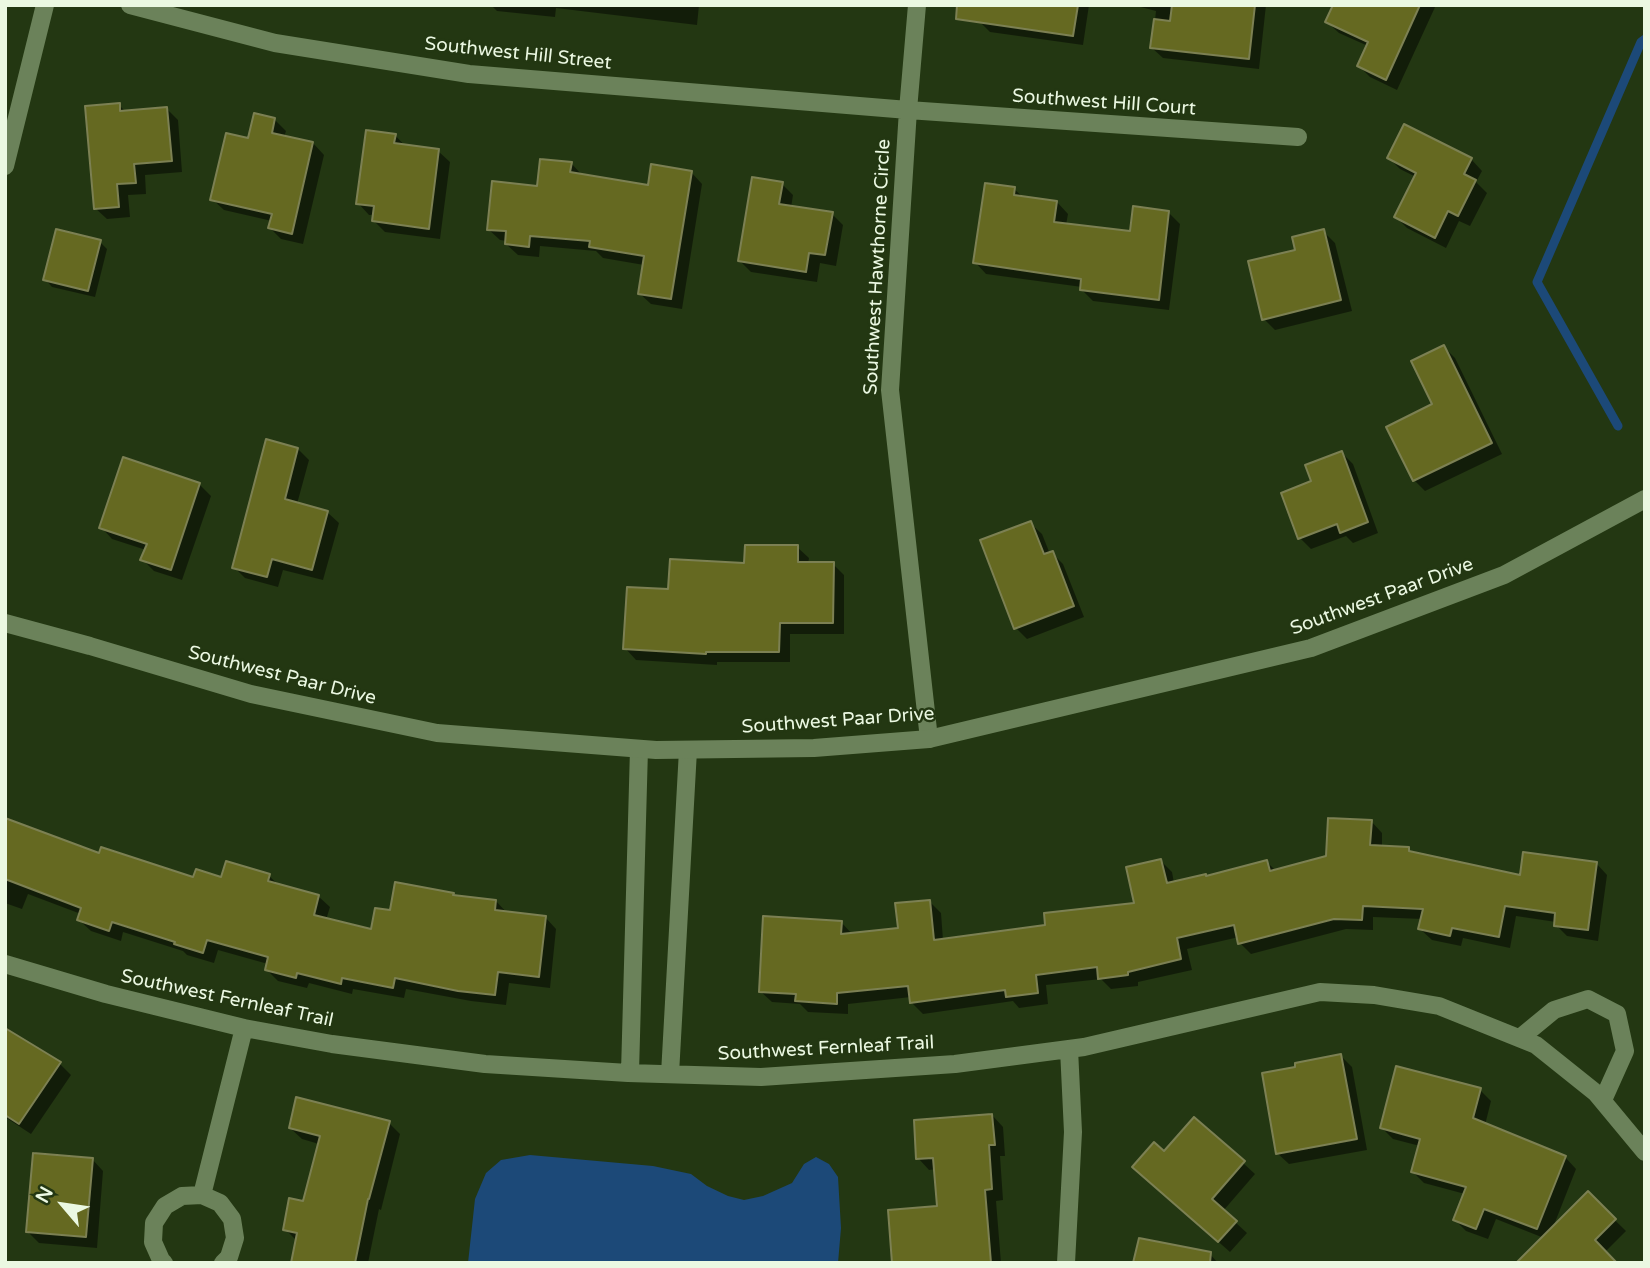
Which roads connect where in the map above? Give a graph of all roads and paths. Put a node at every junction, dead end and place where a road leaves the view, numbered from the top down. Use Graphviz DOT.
graph roads {
  1 [pos="45,5"];
  2 [pos="130,5"];
  3 [pos="918,5"];
  4 [pos="908,110"];
  5 [pos="1298,137"];
  6 [pos="5,166"];
  7 [pos="1645,499"];
  8 [pos="5,623"];
  9 [pos="929,739"];
  10 [pos="639,749"];
  11 [pos="688,750"];
  12 [pos="5,964"];
  13 [pos="244,1028"];
  14 [pos="1520,1038"];
  15 [pos="1069,1049"];
  16 [pos="630,1072"];
  17 [pos="670,1074"];
  18 [pos="1603,1100"];
  19 [pos="1645,1152"];
  20 [pos="202,1195"];
  21 [pos="164,1263"];
  22 [pos="223,1263"];
  23 [pos="1066,1263"];
  1 -- 6 [label="street"];
  2 -- 4 [label="street, Southwest Hill Street"];
  3 -- 4 [label="street, Southwest Hawthorne Circle"];
  4 -- 5 [label="street, Southwest Hill Court"];
  4 -- 9 [label="street, Southwest Hawthorne Circle"];
  7 -- 9 [label="street, Southwest Paar Drive"];
  8 -- 10 [label="street, Southwest Paar Drive"];
  9 -- 11 [label="street, Southwest Paar Drive"];
  10 -- 11 [label="street, Southwest Paar Drive"];
  10 -- 16 [label="street"];
  11 -- 17 [label="street"];
  12 -- 13 [label="street, Southwest Fernleaf Trail"];
  13 -- 16 [label="street, Southwest Fernleaf Trail"];
  13 -- 20 [label="street"];
  14 -- 15 [label="street, Southwest Fernleaf Trail"];
  14 -- 18 [label="street, Southwest Fernleaf Trail"];
  14 -- 18 [label="street"];
  15 -- 17 [label="street, Southwest Fernleaf Trail"];
  15 -- 23 [label="street"];
  16 -- 17 [label="street, Southwest Fernleaf Trail"];
  18 -- 19 [label="street, Southwest Fernleaf Trail"];
  20 -- 21 [label="street"];
  20 -- 22 [label="street"];
}
